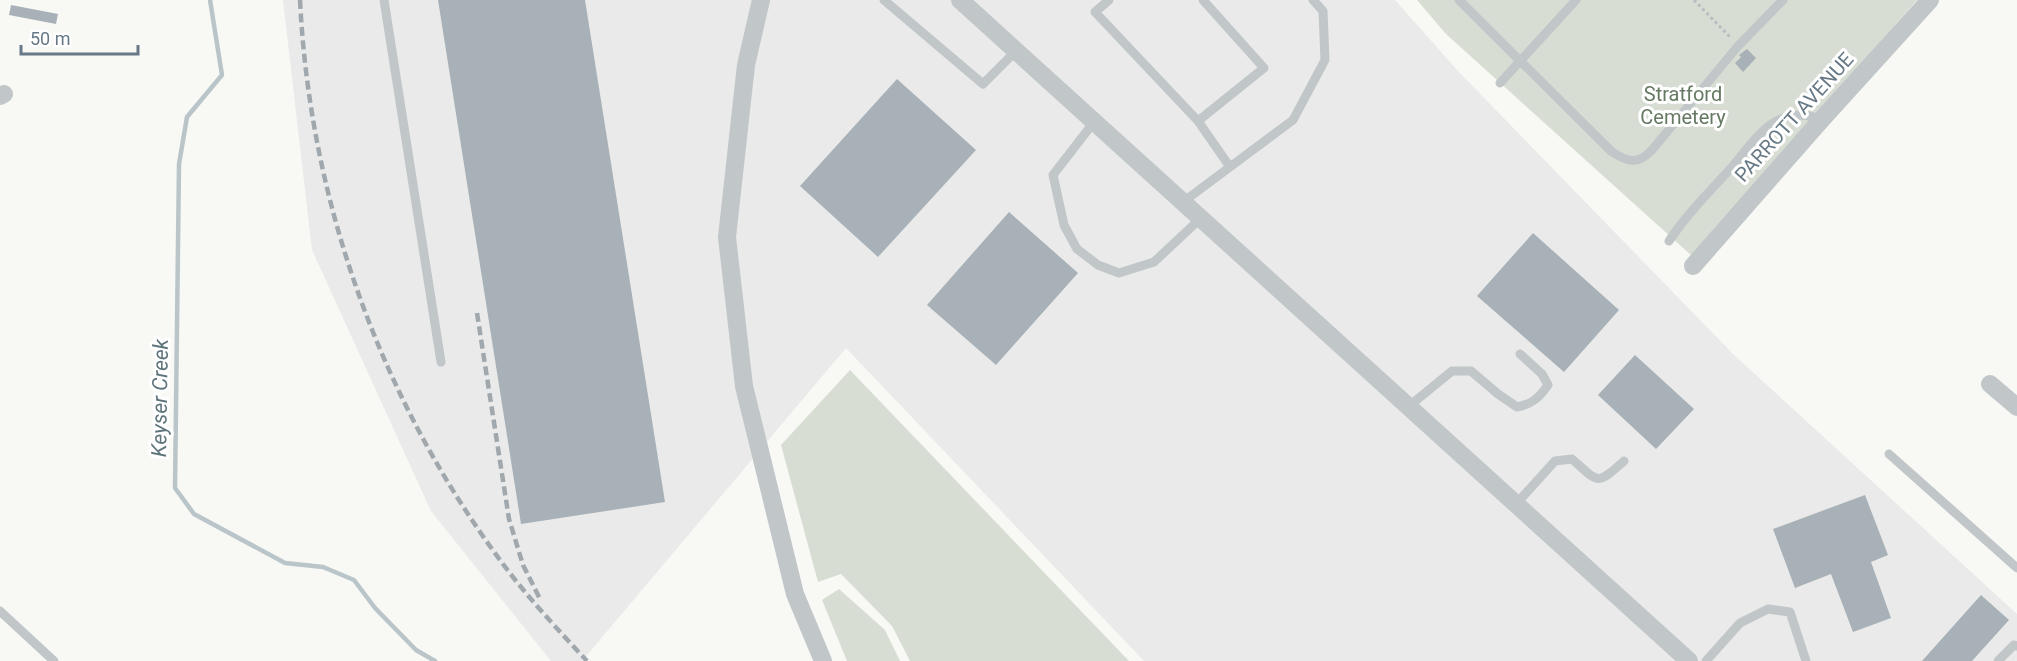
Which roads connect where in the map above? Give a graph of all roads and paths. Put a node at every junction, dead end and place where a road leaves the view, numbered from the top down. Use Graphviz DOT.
graph roads {
  1 [pos="384,0"];
  2 [pos="761,0"];
  3 [pos="884,0"];
  4 [pos="960,0"];
  5 [pos="1109,0"];
  6 [pos="1203,0"];
  7 [pos="1313,0"];
  8 [pos="1460,0"];
  9 [pos="1576,0"];
  10 [pos="1694,0"];
  11 [pos="1783,0"];
  12 [pos="1930,0"];
  13 [pos="1738,46"];
  14 [pos="1016,51"];
  15 [pos="1521,61"];
  16 [pos="1500,82"];
  17 [pos="1822,119"];
  18 [pos="1198,121"];
  19 [pos="1094,122"];
  20 [pos="1230,167"];
  21 [pos="1183,202"];
  22 [pos="1201,218"];
  23 [pos="1670,241"];
  24 [pos="1693,266"];
  25 [pos="1520,354"];
  26 [pos="441,362"];
  27 [pos="1990,384"];
  28 [pos="1408,407"];
  29 [pos="2017,408"];
  30 [pos="1889,454"];
  31 [pos="1624,461"];
  32 [pos="1516,504"];
  33 [pos="2017,568"];
  34 [pos="0,612"];
  35 [pos="2017,646"];
  36 [pos="54,661"];
  37 [pos="823,661"];
  38 [pos="1689,661"];
  39 [pos="1706,661"];
  40 [pos="1806,661"];
  41 [pos="1998,661"];
  1 -- 26 [label="lane"];
  2 -- 37 [label="street"];
  3 -- 14 [label="lane"];
  4 -- 14 [label="street"];
  5 -- 18 [label="lane"];
  6 -- 18 [label="lane"];
  7 -- 20 [label="lane"];
  8 -- 15 [label="lane"];
  9 -- 15 [label="lane"];
  10 -- 13 [label="path"];
  11 -- 13 [label="lane"];
  12 -- 17 [label="street, PARROTT AVENUE"];
  13 -- 15 [label="lane"];
  14 -- 19 [label="street"];
  15 -- 16 [label="lane"];
  17 -- 23 [label="lane"];
  17 -- 24 [label="street, PARROTT AVENUE"];
  18 -- 20 [label="lane"];
  19 -- 21 [label="street"];
  19 -- 22 [label="lane"];
  20 -- 21 [label="lane"];
  21 -- 22 [label="street"];
  22 -- 28 [label="street"];
  25 -- 28 [label="lane"];
  27 -- 29 [label="street"];
  28 -- 32 [label="street"];
  30 -- 33 [label="lane"];
  31 -- 32 [label="lane"];
  32 -- 38 [label="street"];
  34 -- 36 [label="lane"];
  35 -- 41 [label="lane"];
  39 -- 40 [label="lane"];
}
